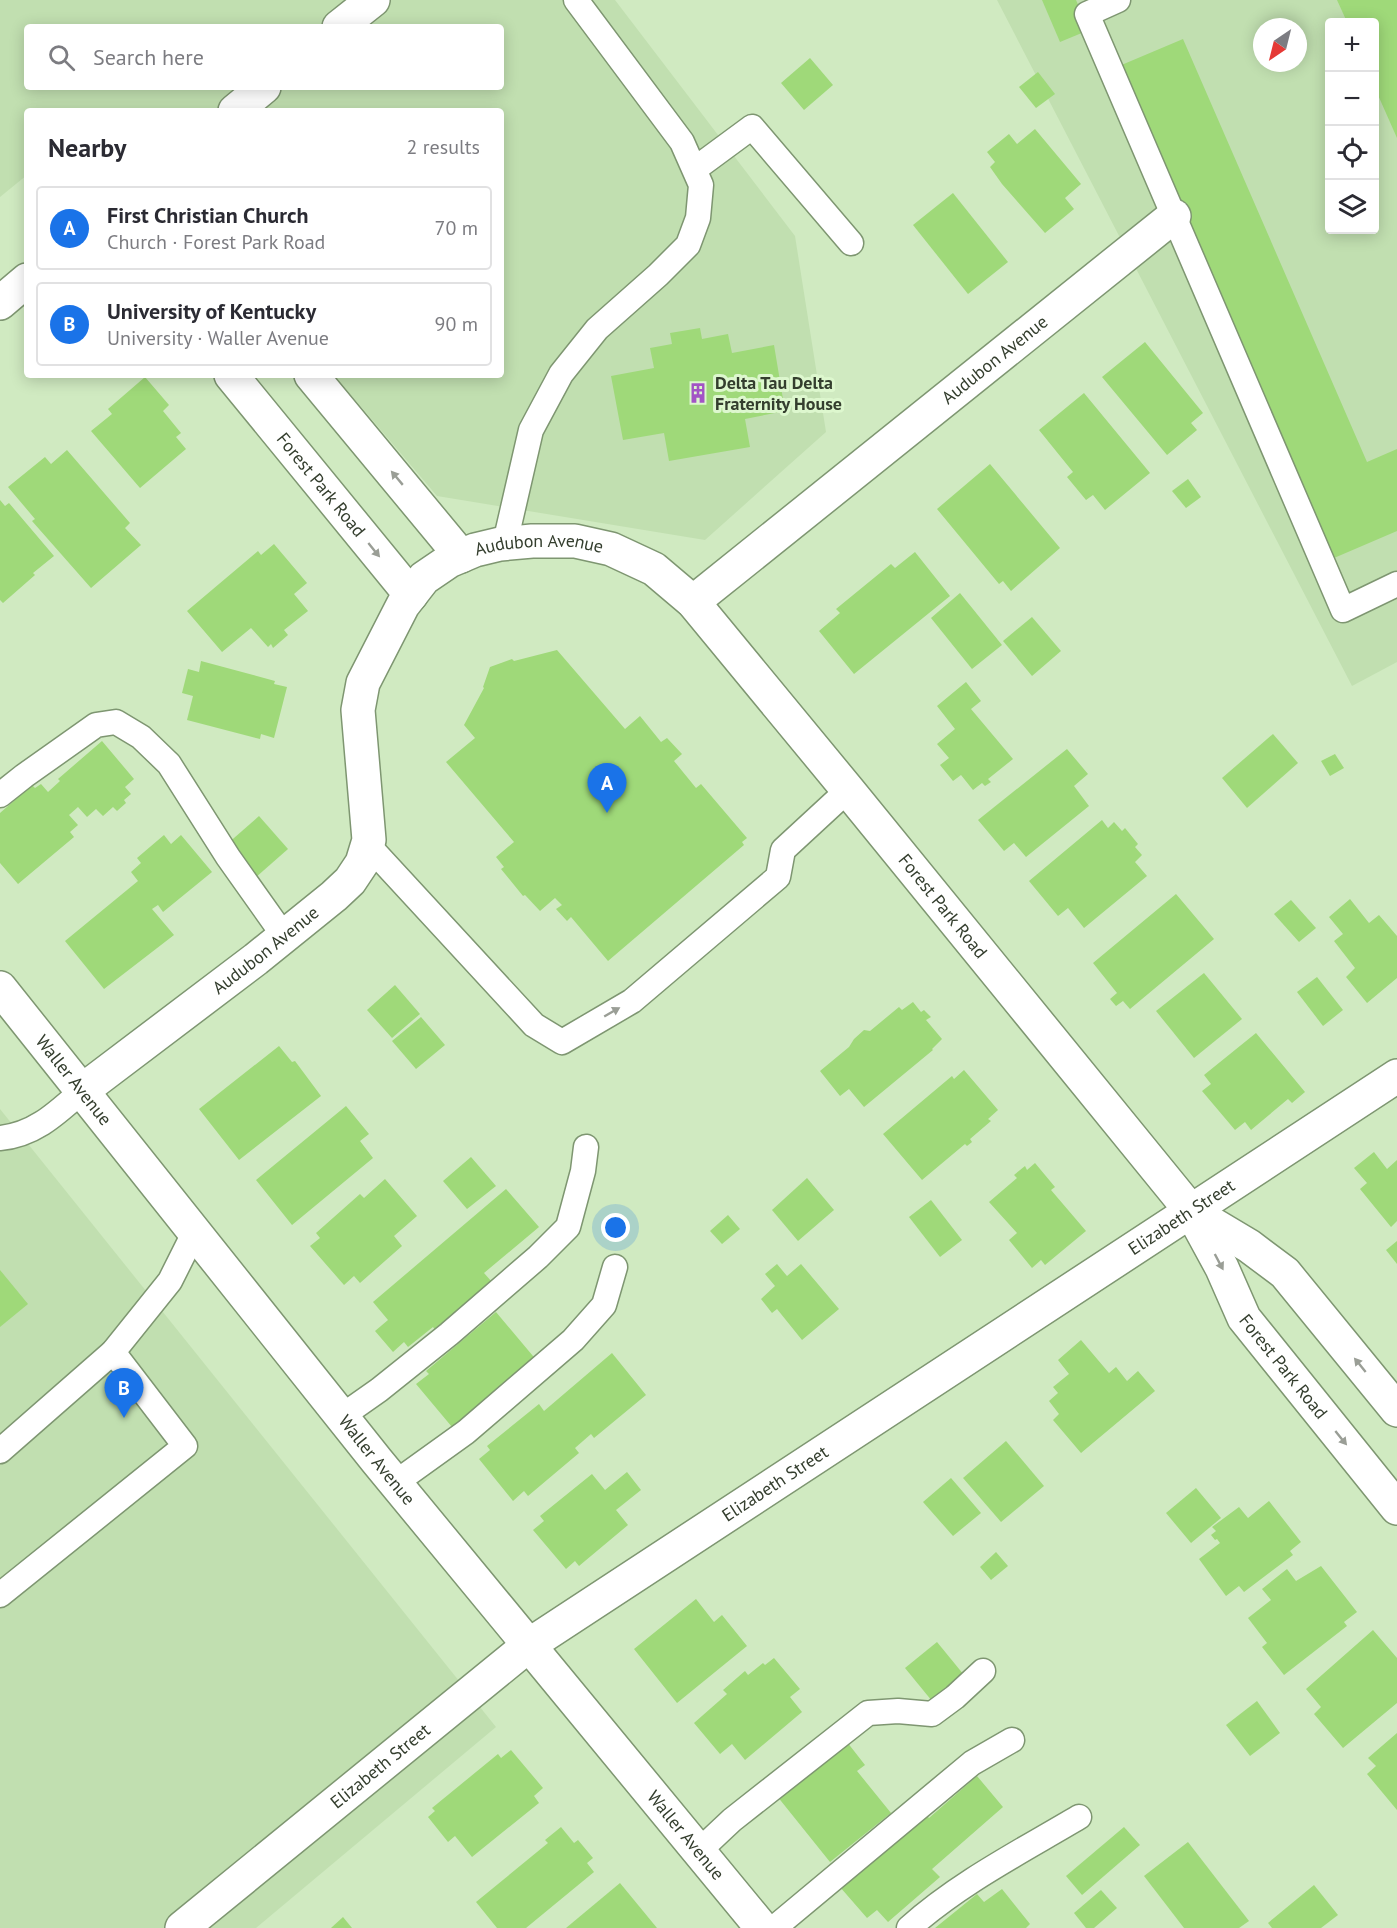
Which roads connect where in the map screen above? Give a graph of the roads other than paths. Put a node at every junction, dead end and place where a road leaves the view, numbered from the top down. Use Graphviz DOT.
graph roads {
  1 [pos="373,0"];
  2 [pos="576,0"];
  3 [pos="1118,0"];
  4 [pos="343,24"];
  5 [pos="260,90"];
  6 [pos="239,108"];
  7 [pos="695,169"];
  8 [pos="1174,216"];
  9 [pos="851,243"];
  10 [pos="24,283"];
  11 [pos="0,303"];
  12 [pos="233,378"];
  13 [pos="313,378"];
  14 [pos="505,543"];
  15 [pos="461,556"];
  16 [pos="1397,584"];
  17 [pos="411,595"];
  18 [pos="693,602"];
  19 [pos="2,789"];
  20 [pos="848,790"];
  21 [pos="367,844"];
  22 [pos="284,936"];
  23 [pos="0,988"];
  24 [pos="1397,1076"];
  25 [pos="83,1090"];
  26 [pos="0,1138"];
  27 [pos="586,1146"];
  28 [pos="1191,1211"];
  29 [pos="195,1231"];
  30 [pos="615,1268"];
  31 [pos="113,1352"];
  32 [pos="1397,1410"];
  33 [pos="342,1416"];
  34 [pos="0,1451"];
  35 [pos="395,1482"];
  36 [pos="1397,1508"];
  37 [pos="0,1595"];
  38 [pos="529,1645"];
  39 [pos="983,1671"];
  40 [pos="1012,1740"];
  41 [pos="1079,1817"];
  42 [pos="699,1851"];
  43 [pos="182,1928"];
  44 [pos="762,1928"];
  45 [pos="774,1928"];
  46 [pos="909,1928"];
  1 -- 4 [label="street"];
  2 -- 7 [label="lane"];
  3 -- 8 [label="lane"];
  5 -- 6 [label="street"];
  7 -- 9 [label="lane"];
  7 -- 14 [label="lane"];
  8 -- 16 [label="lane"];
  8 -- 18 [label="street, Audubon Avenue"];
  10 -- 11 [label="street"];
  12 -- 17 [label="street, Forest Park Road, one-way"];
  15 -- 13 [label="street, one-way"];
  14 -- 15 [label="street, Audubon Avenue"];
  14 -- 18 [label="street, Audubon Avenue"];
  15 -- 17 [label="street, Audubon Avenue"];
  17 -- 21 [label="street, Audubon Avenue"];
  18 -- 20 [label="street, Forest Park Road"];
  19 -- 22 [label="lane"];
  21 -- 20 [label="lane, one-way"];
  20 -- 28 [label="street, Forest Park Road"];
  21 -- 22 [label="street, Audubon Avenue"];
  22 -- 25 [label="street, Audubon Avenue"];
  23 -- 25 [label="street, Waller Avenue"];
  24 -- 28 [label="street, Elizabeth Street"];
  25 -- 26 [label="lane"];
  25 -- 29 [label="street, Waller Avenue"];
  27 -- 33 [label="lane"];
  32 -- 28 [label="street, Forest Park Road, one-way"];
  28 -- 36 [label="street, Forest Park Road, one-way"];
  28 -- 38 [label="street, Elizabeth Street"];
  29 -- 31 [label="lane"];
  29 -- 33 [label="street, Waller Avenue"];
  30 -- 35 [label="lane"];
  31 -- 34 [label="lane"];
  31 -- 37 [label="lane"];
  33 -- 35 [label="street, Waller Avenue"];
  35 -- 38 [label="street, Waller Avenue"];
  38 -- 42 [label="street, Waller Avenue"];
  38 -- 43 [label="street, Elizabeth Street"];
  39 -- 42 [label="lane"];
  40 -- 45 [label="lane"];
  41 -- 46 [label="lane"];
  42 -- 44 [label="street, Waller Avenue"];
}
